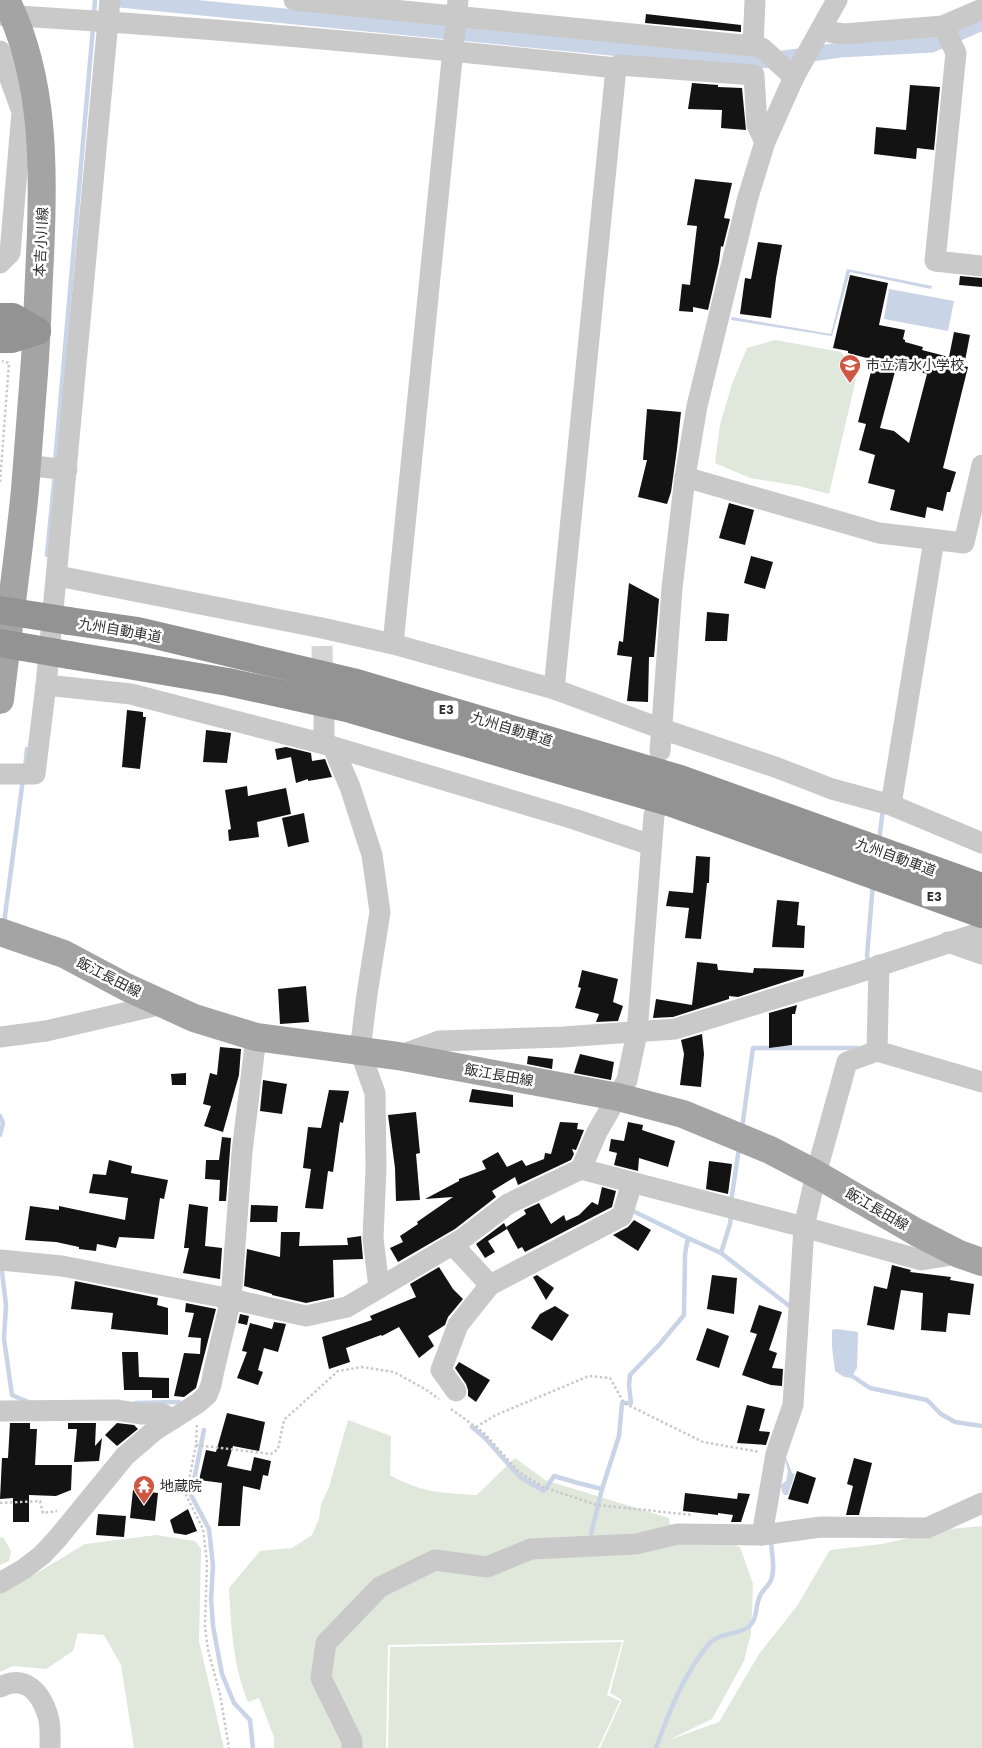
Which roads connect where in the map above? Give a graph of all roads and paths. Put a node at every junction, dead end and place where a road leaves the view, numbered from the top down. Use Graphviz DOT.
graph roads {
  1 [pos="110,0"];
  2 [pos="294,0"];
  3 [pos="755,0"];
  4 [pos="837,0"];
  5 [pos="458,8"];
  6 [pos="982,9"];
  7 [pos="6,10"];
  8 [pos="108,22"];
  9 [pos="830,32"];
  10 [pos="948,35"];
  11 [pos="0,51"];
  12 [pos="452,51"];
  13 [pos="761,51"];
  14 [pos="616,68"];
  15 [pos="789,73"];
  16 [pos="765,142"];
  17 [pos="0,263"];
  18 [pos="982,266"];
  19 [pos="0,317"];
  20 [pos="37,331"];
  21 [pos="0,339"];
  22 [pos="0,360"];
  23 [pos="982,464"];
  24 [pos="67,470"];
  25 [pos="685,477"];
  26 [pos="17,479"];
  27 [pos="934,540"];
  28 [pos="58,576"];
  29 [pos="0,610"];
  30 [pos="0,643"];
  31 [pos="393,644"];
  32 [pos="0,662"];
  33 [pos="60,669"];
  34 [pos="554,689"];
  35 [pos="0,701"];
  36 [pos="324,714"];
  37 [pos="662,728"];
  38 [pos="329,746"];
  39 [pos="660,751"];
  40 [pos="0,774"];
  41 [pos="891,805"];
  42 [pos="654,815"];
  43 [pos="811,839"];
  44 [pos="982,843"];
  45 [pos="651,846"];
  46 [pos="891,869"];
  47 [pos="982,887"];
  48 [pos="982,914"];
  49 [pos="0,932"];
  50 [pos="982,932"];
  51 [pos="948,942"];
  52 [pos="982,954"];
  53 [pos="879,965"];
  54 [pos="163,1004"];
  55 [pos="637,1033"];
  56 [pos="0,1037"];
  57 [pos="256,1037"];
  58 [pos="360,1051"];
  59 [pos="878,1051"];
  60 [pos="398,1056"];
  61 [pos="982,1082"];
  62 [pos="618,1097"];
  63 [pos="581,1170"];
  64 [pos="816,1174"];
  65 [pos="632,1183"];
  66 [pos="804,1227"];
  67 [pos="453,1245"];
  68 [pos="970,1258"];
  69 [pos="0,1260"];
  70 [pos="490,1285"];
  71 [pos="379,1288"];
  72 [pos="231,1299"];
  73 [pos="447,1399"];
  74 [pos="198,1403"];
  75 [pos="0,1411"];
  76 [pos="173,1418"];
  77 [pos="476,1427"];
  78 [pos="196,1445"];
  79 [pos="763,1452"];
  80 [pos="0,1503"];
  81 [pos="982,1503"];
  82 [pos="62,1508"];
  83 [pos="690,1515"];
  84 [pos="762,1535"];
  85 [pos="0,1583"];
  86 [pos="0,1687"];
  87 [pos="50,1748"];
  88 [pos="229,1748"];
  89 [pos="352,1748"];
  1 -- 8 [label="street"];
  2 -- 5 [label="street"];
  3 -- 13 [label="street"];
  4 -- 15 [label="street"];
  5 -- 12 [label="street"];
  5 -- 13 [label="street"];
  6 -- 10 [label="street"];
  7 -- 8 [label="street"];
  7 -- 20 [label="main road, 本吉小川線"];
  8 -- 12 [label="street"];
  8 -- 24 [label="street"];
  9 -- 10 [label="street"];
  10 -- 18 [label="street"];
  11 -- 17 [label="street"];
  12 -- 14 [label="street"];
  12 -- 31 [label="street"];
  13 -- 15 [label="street"];
  14 -- 16 [label="street"];
  14 -- 34 [label="street"];
  15 -- 16 [label="street"];
  16 -- 25 [label="street"];
  19 -- 20 [label="highway"];
  20 -- 21 [label="highway"];
  20 -- 26 [label="main road, 本吉小川線"];
  22 -- 26 [label="path"];
  23 -- 27 [label="street"];
  24 -- 26 [label="street"];
  24 -- 28 [label="street"];
  25 -- 27 [label="street"];
  25 -- 37 [label="street"];
  26 -- 35 [label="main road, 本吉小川線"];
  27 -- 41 [label="street"];
  28 -- 31 [label="street"];
  28 -- 33 [label="street"];
  29 -- 43 [label="highway, 九州自動車道 / E3, bridge"];
  30 -- 33 [label="highway, 九州自動車道 / E3, bridge"];
  31 -- 34 [label="street"];
  32 -- 33 [label="highway"];
  33 -- 38 [label="street"];
  33 -- 40 [label="street"];
  33 -- 43 [label="highway, 九州自動車道 / E3"];
  34 -- 37 [label="street"];
  36 -- 38 [label="street"];
  37 -- 39 [label="street"];
  37 -- 41 [label="street"];
  38 -- 45 [label="street"];
  38 -- 58 [label="street"];
  41 -- 44 [label="street"];
  42 -- 45 [label="street"];
  43 -- 46 [label="highway, 九州自動車道 / E3"];
  45 -- 55 [label="street"];
  46 -- 47 [label="highway, 九州自動車道 / E3"];
  46 -- 48 [label="highway, 九州自動車道 / E3"];
  49 -- 54 [label="main road, 飯江長田線"];
  50 -- 51 [label="street"];
  51 -- 52 [label="street"];
  51 -- 53 [label="street"];
  53 -- 55 [label="street"];
  53 -- 59 [label="street"];
  54 -- 56 [label="street"];
  54 -- 57 [label="main road, 飯江長田線"];
  55 -- 60 [label="street"];
  55 -- 62 [label="street"];
  57 -- 58 [label="main road, 飯江長田線"];
  57 -- 72 [label="street"];
  58 -- 60 [label="main road, 飯江長田線"];
  58 -- 71 [label="street"];
  59 -- 61 [label="street"];
  59 -- 64 [label="street"];
  60 -- 62 [label="main road, 飯江長田線"];
  62 -- 63 [label="street"];
  62 -- 64 [label="main road, 飯江長田線"];
  63 -- 65 [label="street"];
  63 -- 67 [label="street"];
  64 -- 66 [label="street"];
  64 -- 68 [label="main road, 飯江長田線"];
  65 -- 66 [label="street"];
  65 -- 70 [label="street"];
  66 -- 68 [label="street"];
  66 -- 84 [label="street"];
  67 -- 70 [label="street"];
  67 -- 71 [label="street"];
  69 -- 72 [label="street"];
  70 -- 73 [label="street"];
  71 -- 72 [label="street"];
  72 -- 74 [label="street"];
  73 -- 77 [label="path"];
  73 -- 78 [label="path"];
  74 -- 76 [label="street"];
  74 -- 78 [label="path"];
  75 -- 76 [label="street"];
  76 -- 85 [label="street"];
  77 -- 79 [label="path"];
  77 -- 83 [label="path"];
  78 -- 88 [label="path"];
  80 -- 82 [label="path"];
  81 -- 84 [label="street"];
  84 -- 89 [label="street"];
  86 -- 87 [label="street"];
}
